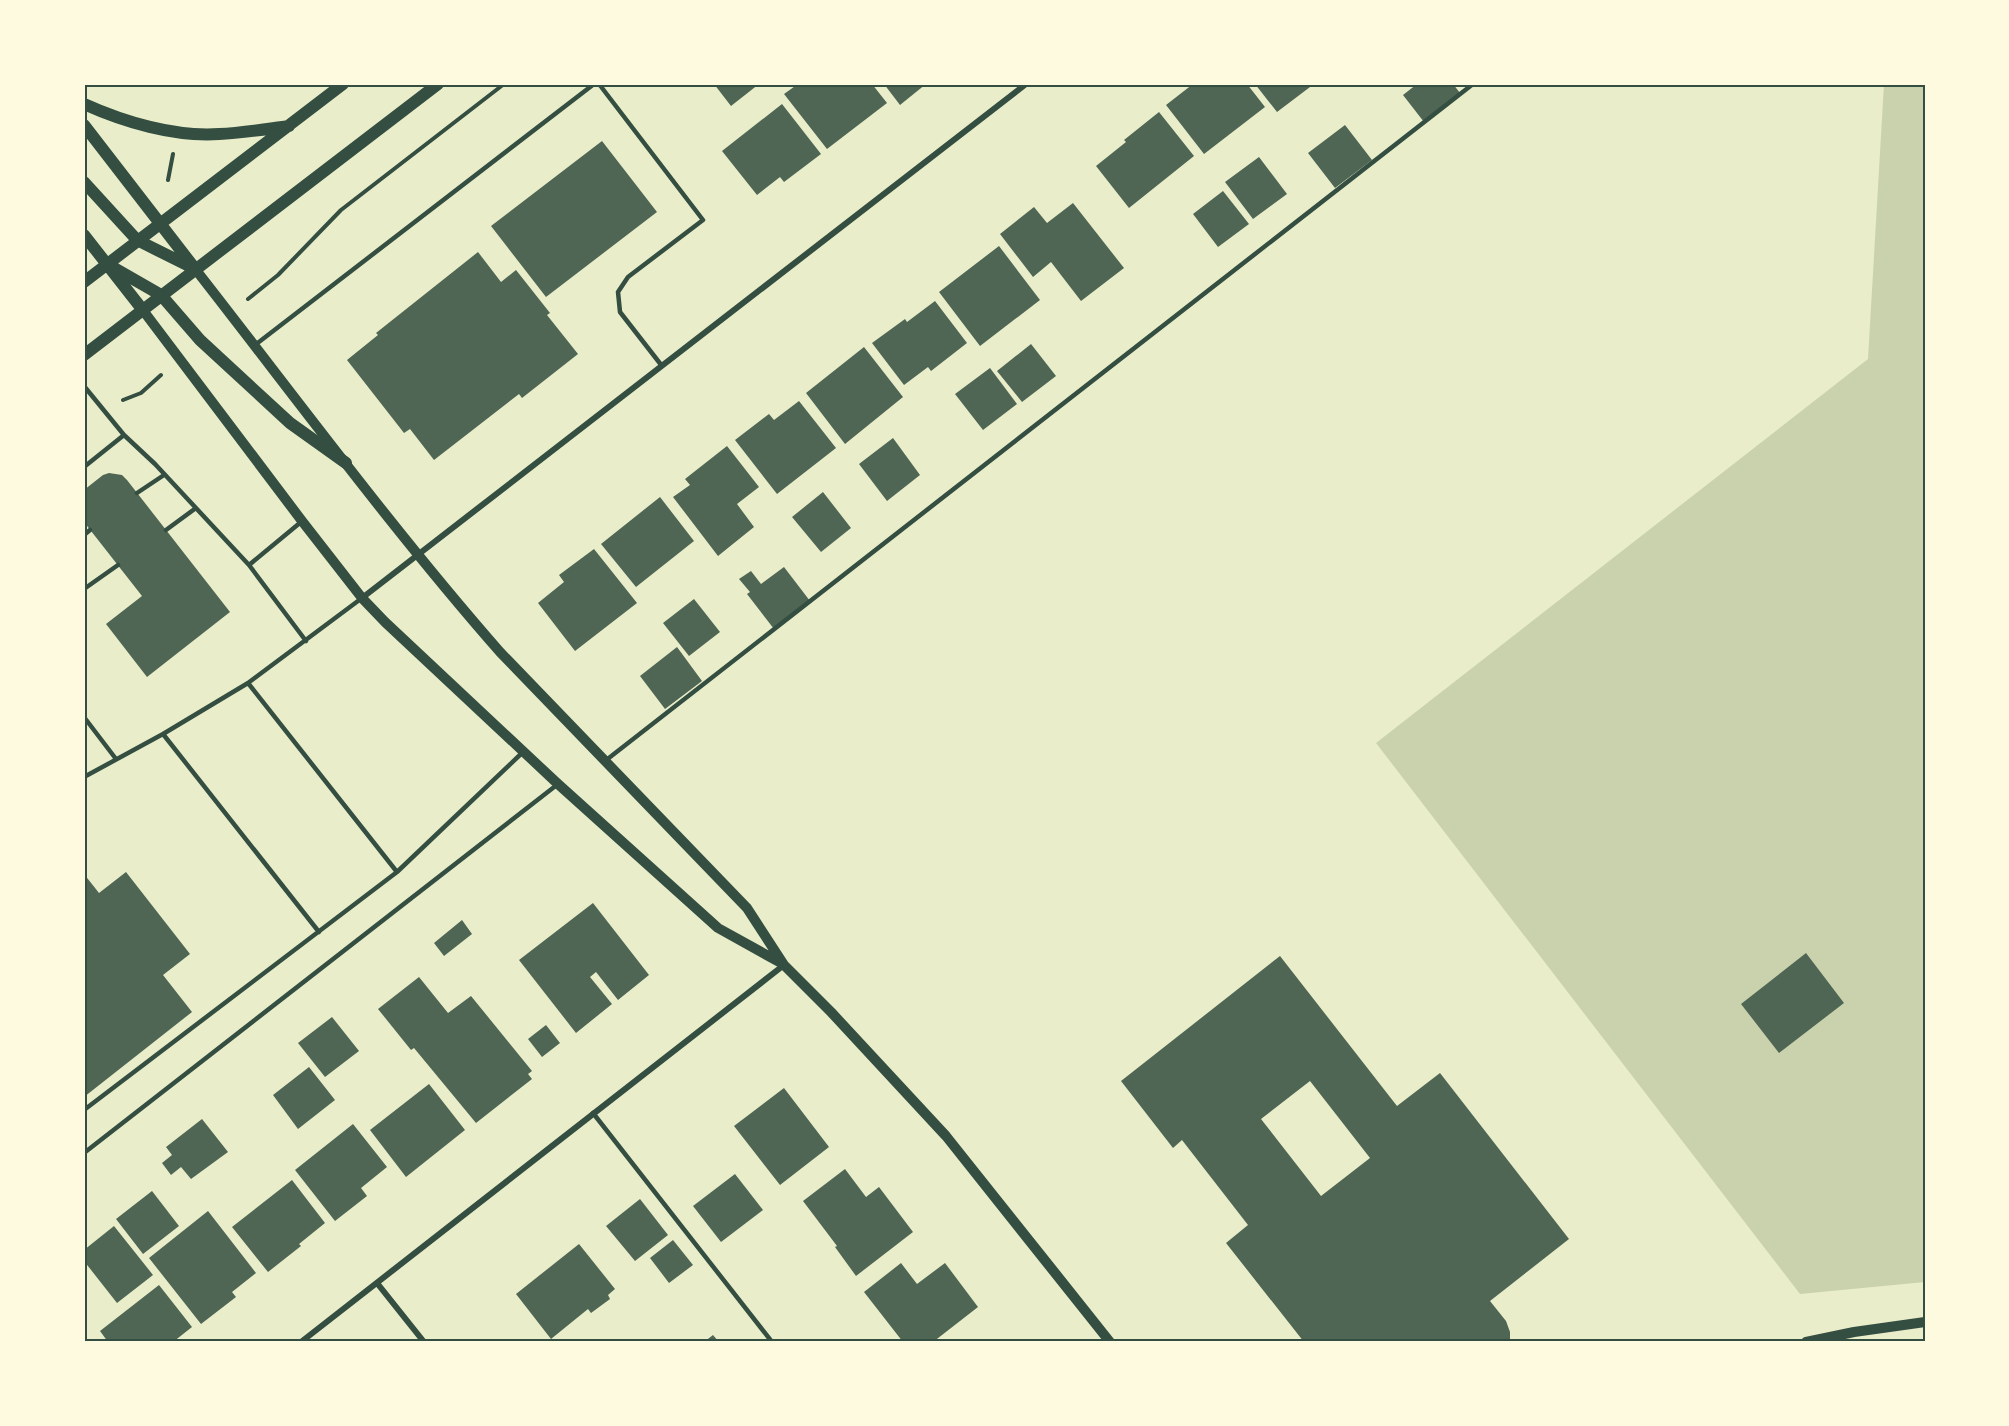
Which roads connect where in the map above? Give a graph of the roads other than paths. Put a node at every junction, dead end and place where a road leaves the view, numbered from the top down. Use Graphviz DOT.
graph roads {
  1 [pos="343,84"];
  2 [pos="438,84"];
  3 [pos="596,84"];
  4 [pos="1026,84"];
  5 [pos="1473,84"];
  6 [pos="84,104"];
  7 [pos="84,125"];
  8 [pos="290,126"];
  9 [pos="84,182"];
  10 [pos="159,223"];
  11 [pos="84,235"];
  12 [pos="137,240"];
  13 [pos="107,264"];
  14 [pos="196,270"];
  15 [pos="84,282"];
  16 [pos="161,296"];
  17 [pos="142,309"];
  18 [pos="255,345"];
  19 [pos="84,355"];
  20 [pos="662,366"];
  21 [pos="84,386"];
  22 [pos="124,435"];
  23 [pos="346,463"];
  24 [pos="84,467"];
  25 [pos="164,475"];
  26 [pos="137,493"];
  27 [pos="195,508"];
  28 [pos="302,521"];
  29 [pos="90,530"];
  30 [pos="166,530"];
  31 [pos="84,535"];
  32 [pos="418,555"];
  33 [pos="118,565"];
  34 [pos="249,565"];
  35 [pos="84,589"];
  36 [pos="362,598"];
  37 [pos="306,641"];
  38 [pos="248,682"];
  39 [pos="84,717"];
  40 [pos="163,734"];
  41 [pos="523,752"];
  42 [pos="116,759"];
  43 [pos="605,761"];
  44 [pos="84,777"];
  45 [pos="558,784"];
  46 [pos="398,872"];
  47 [pos="319,932"];
  48 [pos="784,965"];
  49 [pos="84,1110"];
  50 [pos="593,1113"];
  51 [pos="84,1154"];
  52 [pos="377,1282"];
  53 [pos="1925,1322"];
  54 [pos="301,1342"];
  55 [pos="424,1342"];
  56 [pos="772,1342"];
  57 [pos="1110,1342"];
  58 [pos="1806,1342"];
  1 -- 8 [label="main road"];
  2 -- 14 [label="main road"];
  3 -- 18 [label="lane"];
  3 -- 20 [label="lane"];
  4 -- 20 [label="street"];
  5 -- 43 [label="lane"];
  6 -- 8 [label="main road"];
  7 -- 10 [label="main road"];
  8 -- 10 [label="main road"];
  9 -- 12 [label="main road"];
  10 -- 12 [label="main road"];
  10 -- 14 [label="main road"];
  11 -- 13 [label="main road"];
  12 -- 13 [label="main road"];
  12 -- 14 [label="main road"];
  13 -- 15 [label="main road"];
  13 -- 16 [label="main road"];
  13 -- 17 [label="main road"];
  14 -- 16 [label="main road"];
  14 -- 18 [label="street"];
  16 -- 17 [label="main road"];
  16 -- 23 [label="main road"];
  17 -- 19 [label="main road"];
  17 -- 28 [label="street"];
  18 -- 23 [label="street"];
  20 -- 32 [label="street"];
  21 -- 22 [label="lane"];
  22 -- 24 [label="lane"];
  22 -- 25 [label="lane"];
  23 -- 32 [label="street"];
  25 -- 26 [label="lane"];
  25 -- 27 [label="lane"];
  27 -- 30 [label="lane"];
  27 -- 34 [label="lane"];
  28 -- 34 [label="lane"];
  28 -- 36 [label="street"];
  29 -- 31 [label="lane"];
  32 -- 36 [label="street"];
  32 -- 43 [label="street"];
  33 -- 35 [label="lane"];
  34 -- 37 [label="lane"];
  36 -- 37 [label="lane"];
  36 -- 41 [label="street"];
  37 -- 38 [label="lane"];
  38 -- 40 [label="lane"];
  38 -- 46 [label="lane"];
  39 -- 42 [label="lane"];
  40 -- 42 [label="lane"];
  40 -- 47 [label="lane"];
  41 -- 45 [label="street"];
  41 -- 46 [label="lane"];
  42 -- 44 [label="lane"];
  43 -- 48 [label="street"];
  45 -- 48 [label="street"];
  45 -- 51 [label="lane"];
  46 -- 47 [label="lane"];
  47 -- 49 [label="lane"];
  48 -- 50 [label="street"];
  48 -- 57 [label="street"];
  50 -- 52 [label="street"];
  50 -- 56 [label="lane"];
  52 -- 54 [label="street"];
  52 -- 55 [label="street"];
  53 -- 58 [label="street"];
}
